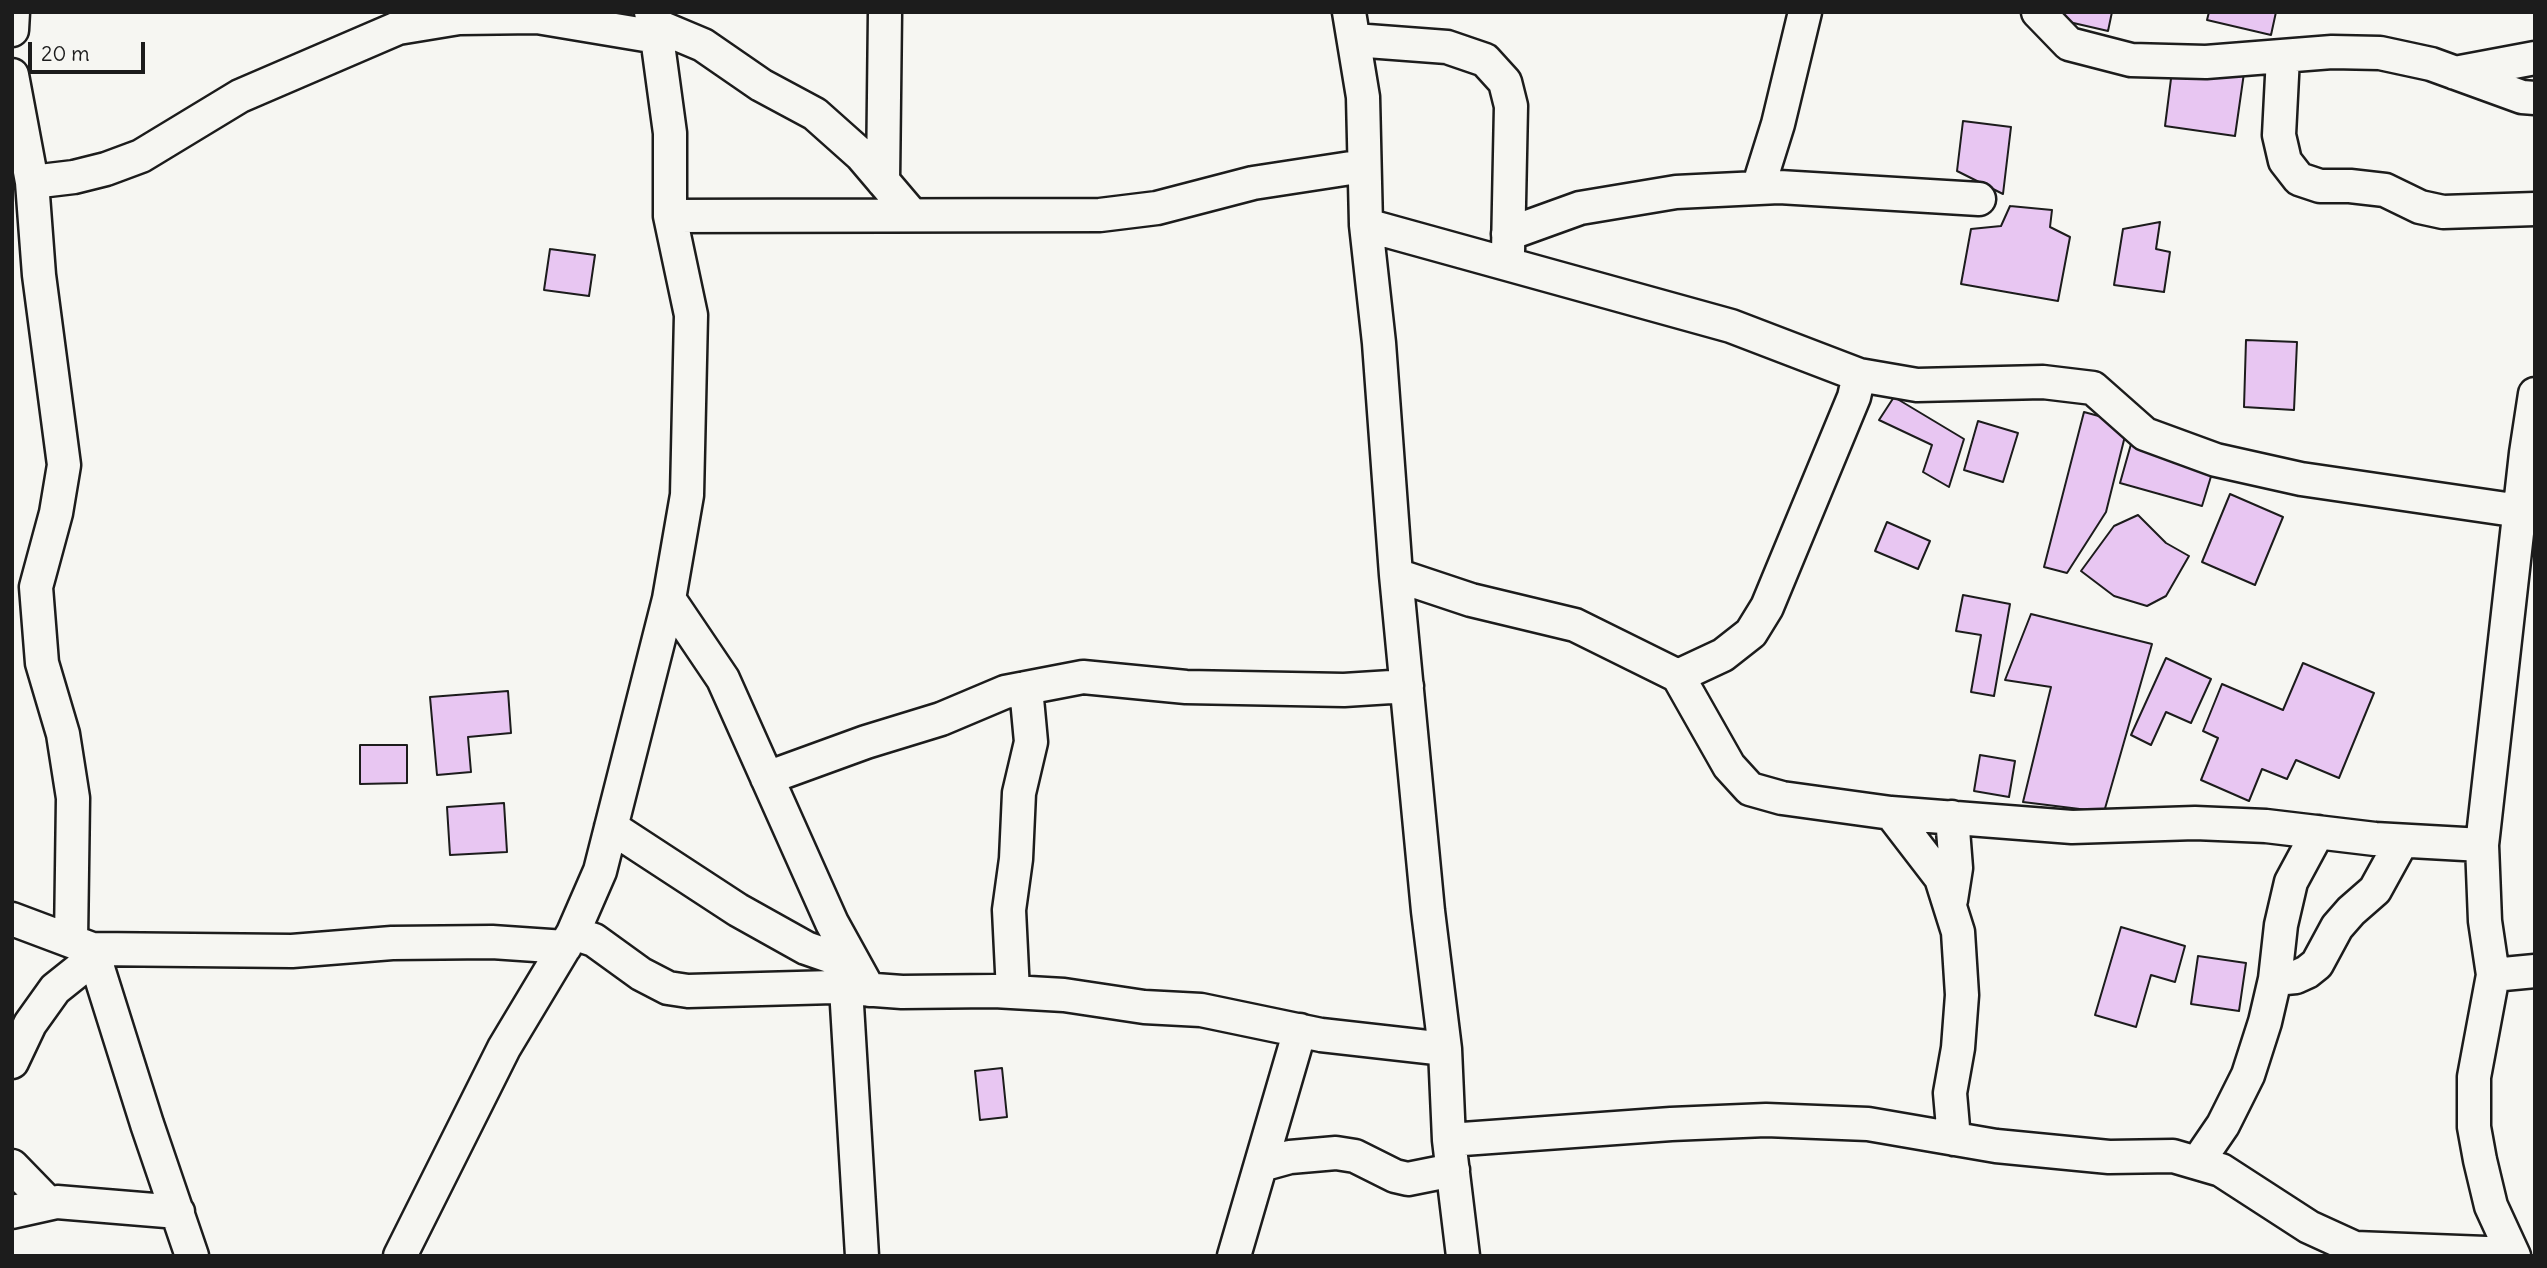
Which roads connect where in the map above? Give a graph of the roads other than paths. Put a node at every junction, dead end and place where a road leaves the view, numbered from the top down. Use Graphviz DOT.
graph roads {
  1 [pos="13,12"];
  2 [pos="885,12"];
  3 [pos="1805,12"];
  4 [pos="2038,12"];
  5 [pos="466,15"];
  6 [pos="654,24"];
  7 [pos="1351,26"];
  8 [pos="12,30"];
  9 [pos="2283,57"];
  10 [pos="2535,58"];
  11 [pos="2455,73"];
  12 [pos="12,75"];
  13 [pos="2535,98"];
  14 [pos="1364,166"];
  15 [pos="883,181"];
  16 [pos="32,182"];
  17 [pos="1758,188"];
  18 [pos="1979,199"];
  19 [pos="2535,209"];
  20 [pos="912,215"];
  21 [pos="670,216"];
  22 [pos="1366,225"];
  23 [pos="1508,248"];
  24 [pos="1859,375"];
  25 [pos="2535,394"];
  26 [pos="2520,511"];
  27 [pos="1396,575"];
  28 [pos="669,599"];
  29 [pos="1678,676"];
  30 [pos="1407,686"];
  31 [pos="1026,688"];
  32 [pos="767,778"];
  33 [pos="1891,813"];
  34 [pos="1952,817"];
  35 [pos="611,827"];
  36 [pos="2318,832"];
  37 [pos="2402,841"];
  38 [pos="2482,845"];
  39 [pos="1950,908"];
  40 [pos="12,919"];
  41 [pos="569,940"];
  42 [pos="86,949"];
  43 [pos="2535,971"];
  44 [pos="2493,975"];
  45 [pos="2275,979"];
  46 [pos="857,981"];
  47 [pos="1013,992"];
  48 [pos="1300,1030"];
  49 [pos="1445,1049"];
  50 [pos="12,1062"];
  51 [pos="1954,1139"];
  52 [pos="1451,1155"];
  53 [pos="2197,1163"];
  54 [pos="1261,1165"];
  55 [pos="12,1166"];
  56 [pos="48,1203"];
  57 [pos="12,1212"];
  58 [pos="178,1212"];
  59 [pos="2513,1255"];
  60 [pos="192,1256"];
  61 [pos="400,1256"];
  62 [pos="862,1256"];
  63 [pos="1234,1256"];
  64 [pos="1463,1256"];
  1 -- 8 [label="street"];
  2 -- 15 [label="street"];
  3 -- 17 [label="street"];
  4 -- 9 [label="street"];
  5 -- 6 [label="street"];
  5 -- 16 [label="street"];
  6 -- 15 [label="street"];
  6 -- 21 [label="street"];
  7 -- 14 [label="street"];
  7 -- 23 [label="street"];
  9 -- 11 [label="street"];
  9 -- 19 [label="street"];
  10 -- 11 [label="street"];
  11 -- 13 [label="street"];
  12 -- 16 [label="street"];
  14 -- 20 [label="street"];
  14 -- 22 [label="street"];
  15 -- 20 [label="street"];
  16 -- 42 [label="street"];
  17 -- 18 [label="street"];
  17 -- 23 [label="street"];
  20 -- 21 [label="street"];
  21 -- 28 [label="street"];
  22 -- 23 [label="street"];
  22 -- 27 [label="street"];
  23 -- 24 [label="street"];
  24 -- 26 [label="street"];
  24 -- 29 [label="street"];
  25 -- 26 [label="street"];
  26 -- 38 [label="street"];
  27 -- 29 [label="street"];
  27 -- 30 [label="street"];
  28 -- 32 [label="street"];
  28 -- 35 [label="street"];
  29 -- 33 [label="street"];
  30 -- 31 [label="street"];
  30 -- 49 [label="street"];
  31 -- 32 [label="street"];
  31 -- 47 [label="street"];
  32 -- 46 [label="street"];
  33 -- 34 [label="street"];
  33 -- 39 [label="street"];
  34 -- 36 [label="street"];
  34 -- 39 [label="street"];
  35 -- 41 [label="street"];
  35 -- 46 [label="street"];
  36 -- 37 [label="street"];
  36 -- 45 [label="street"];
  37 -- 38 [label="street"];
  37 -- 45 [label="street"];
  38 -- 44 [label="street"];
  39 -- 51 [label="street"];
  40 -- 42 [label="street"];
  41 -- 42 [label="street"];
  41 -- 46 [label="street"];
  41 -- 61 [label="street"];
  42 -- 50 [label="street"];
  42 -- 58 [label="street"];
  43 -- 44 [label="street"];
  44 -- 59 [label="street"];
  45 -- 53 [label="street"];
  46 -- 47 [label="street"];
  46 -- 62 [label="street"];
  47 -- 48 [label="street"];
  48 -- 49 [label="street"];
  48 -- 54 [label="street"];
  49 -- 52 [label="street"];
  51 -- 52 [label="street"];
  51 -- 53 [label="street"];
  52 -- 54 [label="street"];
  52 -- 64 [label="street"];
  53 -- 59 [label="street"];
  54 -- 63 [label="street"];
  55 -- 56 [label="street"];
  56 -- 57 [label="street"];
  56 -- 58 [label="street"];
  58 -- 60 [label="street"];
}
